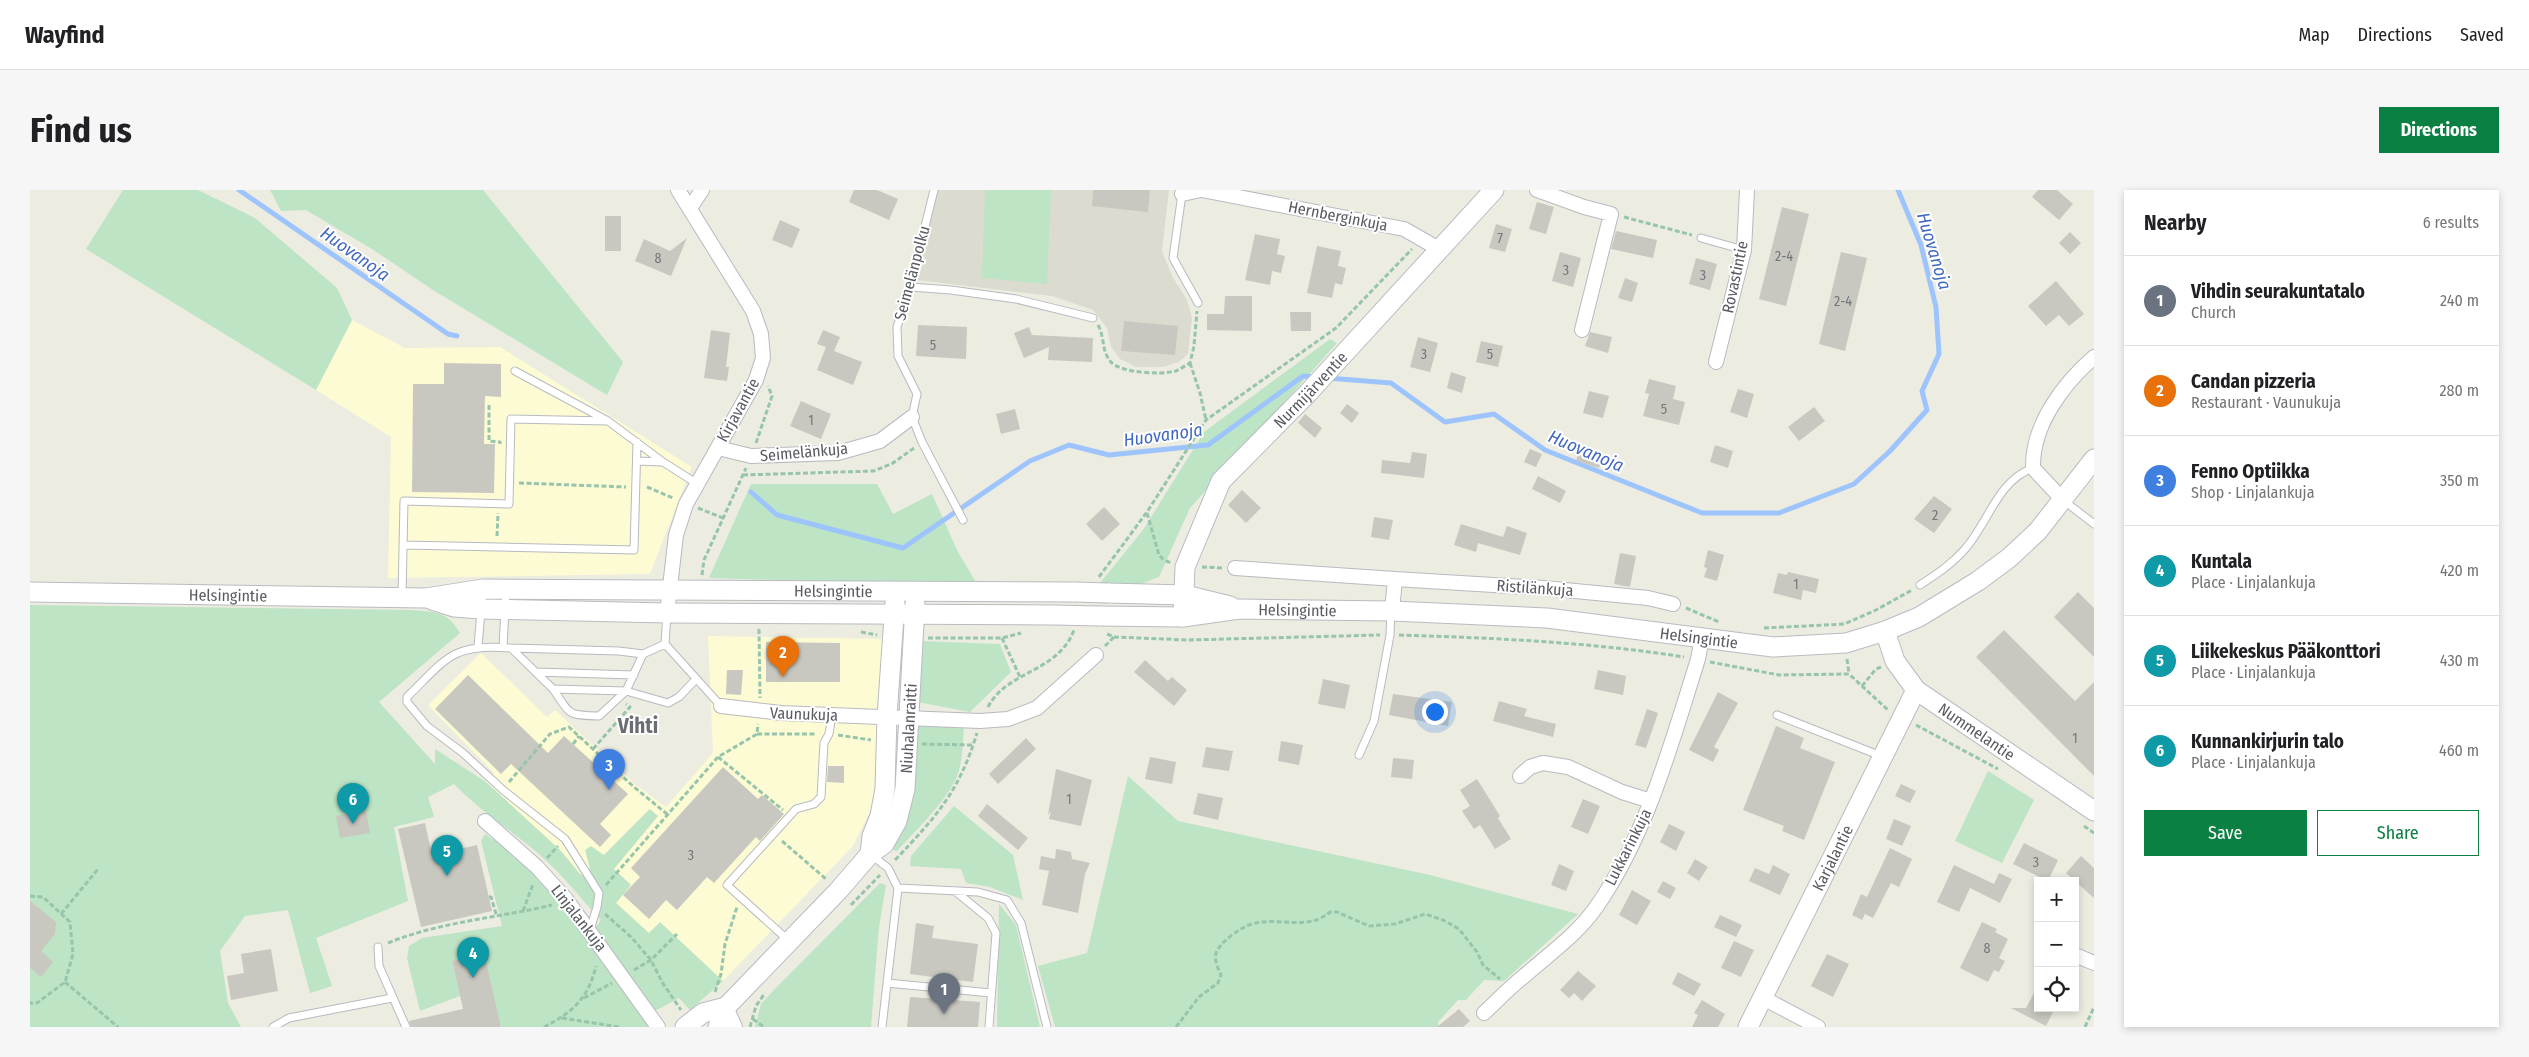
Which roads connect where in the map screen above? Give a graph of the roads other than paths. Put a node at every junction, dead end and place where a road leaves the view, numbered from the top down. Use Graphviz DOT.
graph roads {
  1 [pos="678,190"];
  2 [pos="702,190"];
  3 [pos="934,190"];
  4 [pos="1202,190"];
  5 [pos="1494,190"];
  6 [pos="1537,190"];
  7 [pos="1747,190"];
  8 [pos="1182,194"];
  9 [pos="690,208"];
  10 [pos="1701,238"];
  11 [pos="1431,244"];
  12 [pos="1744,250"];
  13 [pos="910,287"];
  14 [pos="1198,303"];
  15 [pos="1093,318"];
  16 [pos="1582,330"];
  17 [pos="2094,357"];
  18 [pos="1716,362"];
  19 [pos="515,371"];
  20 [pos="912,417"];
  21 [pos="608,422"];
  22 [pos="637,442"];
  23 [pos="718,448"];
  24 [pos="2094,459"];
  25 [pos="636,461"];
  26 [pos="663,462"];
  27 [pos="2033,468"];
  28 [pos="696,482"];
  29 [pos="2063,500"];
  30 [pos="963,520"];
  31 [pos="2094,524"];
  32 [pos="403,545"];
  33 [pos="1235,568"];
  34 [pos="1395,579"];
  35 [pos="1920,585"];
  36 [pos="483,589"];
  37 [pos="506,590"];
  38 [pos="668,590"];
  39 [pos="30,592"];
  40 [pos="906,592"];
  41 [pos="1185,595"];
  42 [pos="402,597"];
  43 [pos="426,598"];
  44 [pos="1673,604"];
  45 [pos="481,609"];
  46 [pos="505,609"];
  47 [pos="1239,609"];
  48 [pos="1392,611"];
  49 [pos="667,613"];
  50 [pos="893,615"];
  51 [pos="914,616"];
  52 [pos="1183,617"];
  53 [pos="1885,631"];
  54 [pos="1702,638"];
  55 [pos="665,644"];
  56 [pos="478,646"];
  57 [pos="507,647"];
  58 [pos="643,654"];
  59 [pos="1096,656"];
  60 [pos="536,672"];
  61 [pos="634,675"];
  62 [pos="696,679"];
  63 [pos="553,688"];
  64 [pos="1916,690"];
  65 [pos="626,691"];
  66 [pos="721,706"];
  67 [pos="1777,714"];
  68 [pos="832,715"];
  69 [pos="887,716"];
  70 [pos="908,717"];
  71 [pos="1359,755"];
  72 [pos="1882,756"];
  73 [pos="1520,776"];
  74 [pos="1651,801"];
  75 [pos="2088,818"];
  76 [pos="485,821"];
  77 [pos="870,854"];
  78 [pos="898,888"];
  79 [pos="956,891"];
  80 [pos="590,930"];
  81 [pos="790,942"];
  82 [pos="378,947"];
  83 [pos="2079,957"];
  84 [pos="2094,964"];
  85 [pos="887,983"];
  86 [pos="991,993"];
  87 [pos="392,998"];
  88 [pos="1763,998"];
  89 [pos="720,1002"];
  90 [pos="1484,1013"];
  91 [pos="687,1024"];
  92 [pos="272,1027"];
  93 [pos="406,1027"];
  94 [pos="658,1027"];
  95 [pos="718,1027"];
  96 [pos="735,1027"];
  97 [pos="882,1027"];
  98 [pos="989,1027"];
  99 [pos="1048,1027"];
  100 [pos="1748,1027"];
  101 [pos="1818,1027"];
  1 -- 9 [label="street, Kirjavantie"];
  2 -- 9 [label="street"];
  3 -- 13 [label="lane, Seimelänpolku"];
  4 -- 8 [label="street, Hernberginkuja"];
  4 -- 11 [label="street, Hernberginkuja"];
  5 -- 11 [label="street, Nurmijärventie"];
  6 -- 16 [label="street"];
  7 -- 12 [label="street, Rovastintie"];
  8 -- 14 [label="lane"];
  9 -- 23 [label="street, Kirjavantie"];
  10 -- 12 [label="lane"];
  11 -- 41 [label="street, Nurmijärventie"];
  12 -- 18 [label="street, Rovastintie"];
  13 -- 15 [label="lane"];
  13 -- 20 [label="lane, Seimelänpolku"];
  17 -- 27 [label="street"];
  19 -- 21 [label="lane"];
  20 -- 23 [label="street, Seimelänkuja"];
  20 -- 30 [label="lane"];
  21 -- 22 [label="lane"];
  21 -- 32 [label="lane"];
  22 -- 25 [label="lane"];
  22 -- 26 [label="lane"];
  23 -- 28 [label="street, Kirjavantie"];
  24 -- 29 [label="street, Helsingintie"];
  25 -- 26 [label="lane"];
  25 -- 32 [label="lane"];
  26 -- 28 [label="lane"];
  27 -- 29 [label="street"];
  27 -- 35 [label="lane"];
  28 -- 38 [label="street, Kirjavantie"];
  29 -- 31 [label="lane"];
  29 -- 53 [label="street, Helsingintie"];
  32 -- 42 [label="lane"];
  33 -- 34 [label="street, Ristilänkuja"];
  34 -- 44 [label="street, Ristilänkuja"];
  34 -- 48 [label="street"];
  36 -- 37 [label="street, Helsingintie"];
  36 -- 43 [label="street, Helsingintie"];
  36 -- 45 [label="lane"];
  37 -- 38 [label="street, Helsingintie"];
  37 -- 46 [label="lane"];
  38 -- 40 [label="street, Helsingintie"];
  38 -- 49 [label="street, Kirjavantie"];
  39 -- 42 [label="street, Helsingintie"];
  40 -- 41 [label="street, Helsingintie, bridge"];
  40 -- 50 [label="street, Niuhalanraitti"];
  40 -- 51 [label="street, Niuhalanraitti"];
  41 -- 47 [label="street, Helsingintie"];
  41 -- 52 [label="street, Nurmijärventie"];
  42 -- 43 [label="street, Helsingintie"];
  43 -- 45 [label="street, Helsingintie"];
  45 -- 46 [label="street, Helsingintie"];
  45 -- 56 [label="lane"];
  46 -- 49 [label="street, Helsingintie"];
  46 -- 57 [label="lane"];
  47 -- 48 [label="street, Helsingintie"];
  47 -- 52 [label="street, Helsingintie"];
  48 -- 54 [label="street, Helsingintie"];
  48 -- 71 [label="lane"];
  49 -- 50 [label="street, Helsingintie"];
  49 -- 55 [label="lane"];
  50 -- 51 [label="street, Helsingintie"];
  50 -- 69 [label="street, Niuhalanraitti"];
  51 -- 52 [label="street, Helsingintie, bridge"];
  51 -- 70 [label="street, Niuhalanraitti"];
  53 -- 54 [label="street, Helsingintie"];
  53 -- 64 [label="street, Nummelantie"];
  54 -- 74 [label="street, Lukkarinkuja"];
  55 -- 58 [label="lane"];
  55 -- 62 [label="lane"];
  56 -- 57 [label="lane"];
  56 -- 80 [label="lane"];
  57 -- 58 [label="lane"];
  57 -- 60 [label="lane"];
  58 -- 61 [label="lane"];
  59 -- 70 [label="street, Vaunukuja"];
  60 -- 61 [label="lane"];
  60 -- 63 [label="lane"];
  61 -- 65 [label="lane"];
  62 -- 65 [label="lane"];
  62 -- 66 [label="lane"];
  63 -- 65 [label="lane"];
  63 -- 65 [label="lane"];
  64 -- 72 [label="street, Karjalantie"];
  64 -- 75 [label="street, Nummelantie"];
  66 -- 68 [label="street, Vaunukuja"];
  67 -- 72 [label="lane"];
  68 -- 69 [label="street, Vaunukuja"];
  68 -- 81 [label="lane"];
  69 -- 70 [label="street, Vaunukuja"];
  69 -- 77 [label="street, Niuhalanraitti"];
  70 -- 77 [label="street, Niuhalanraitti"];
  72 -- 88 [label="street, Karjalantie"];
  73 -- 74 [label="street"];
  74 -- 90 [label="street, Lukkarinkuja"];
  76 -- 80 [label="street, Linjalankuja"];
  77 -- 78 [label="lane"];
  77 -- 81 [label="street, Niuhalanraitti"];
  78 -- 79 [label="lane"];
  78 -- 85 [label="lane"];
  79 -- 86 [label="lane"];
  79 -- 99 [label="lane"];
  80 -- 94 [label="street, Linjalankuja"];
  81 -- 89 [label="street, Niuhalanraitti"];
  82 -- 87 [label="lane"];
  83 -- 84 [label="street"];
  85 -- 86 [label="lane"];
  85 -- 97 [label="lane"];
  86 -- 98 [label="lane"];
  87 -- 92 [label="lane"];
  87 -- 93 [label="lane"];
  88 -- 100 [label="street, Karjalantie"];
  88 -- 101 [label="street"];
  89 -- 91 [label="street, Niuhalanraitti"];
  89 -- 95 [label="street, Niuhalanraitti"];
  89 -- 96 [label="street"];
}
